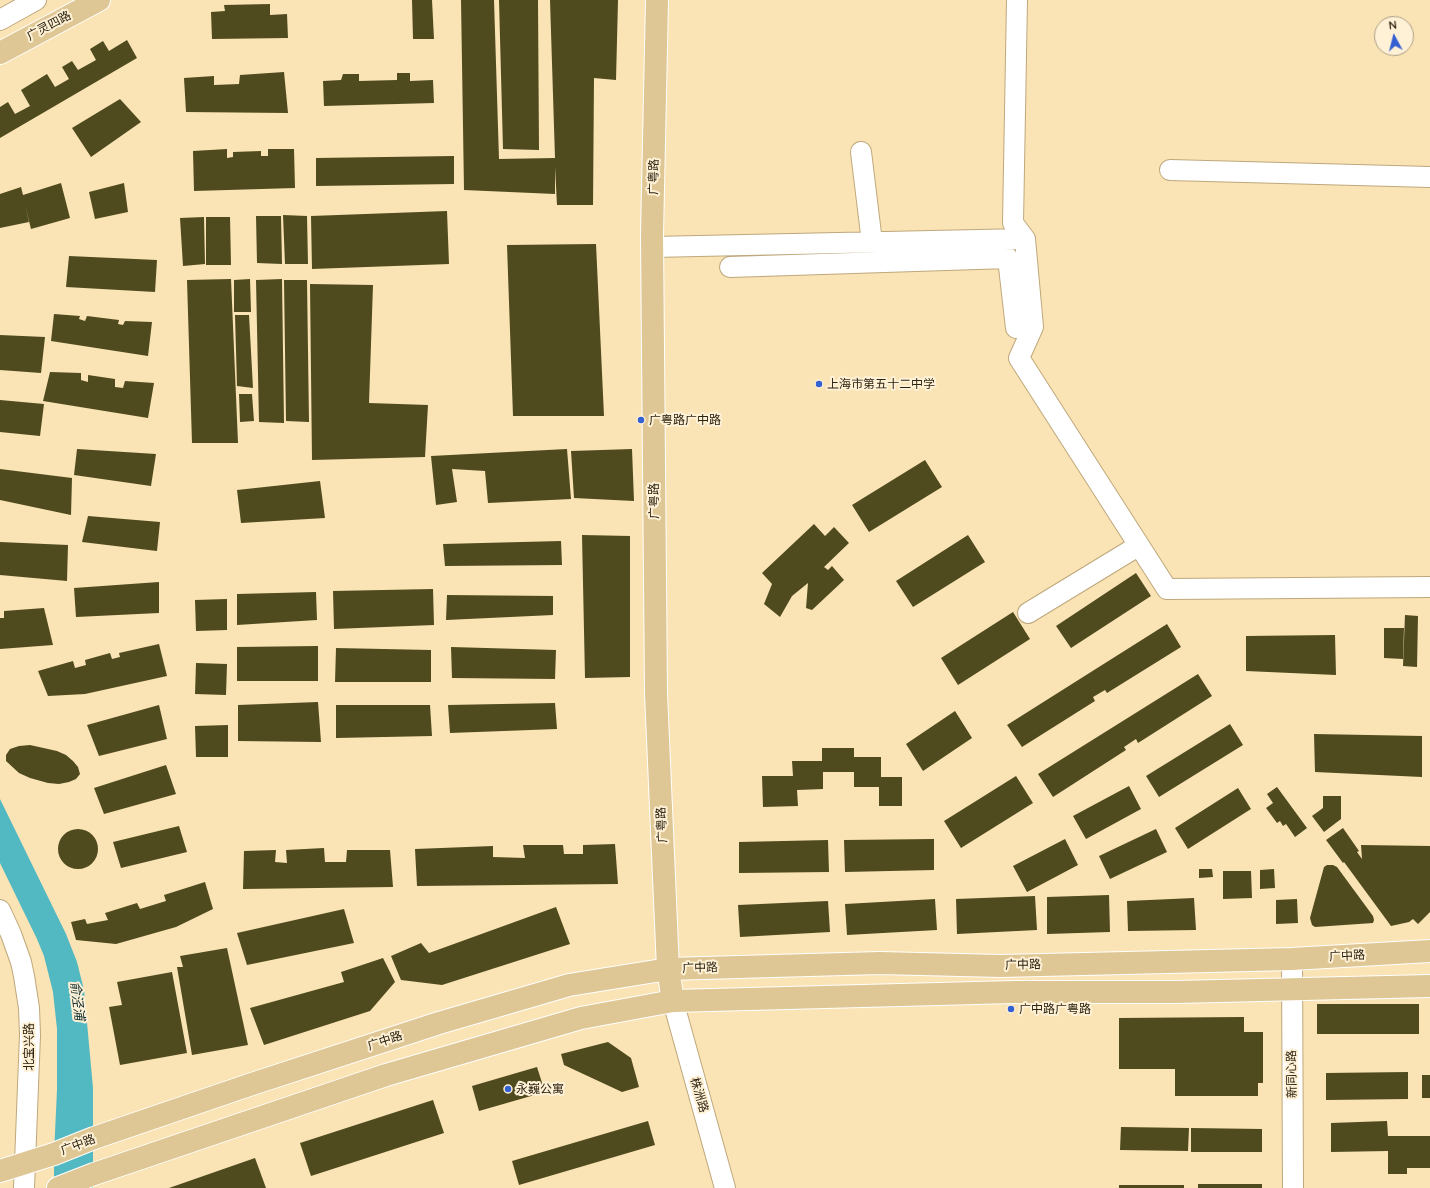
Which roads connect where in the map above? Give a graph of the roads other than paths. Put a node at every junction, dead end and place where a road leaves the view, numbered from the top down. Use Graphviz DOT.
graph roads {
  1 [pos="36,0"];
  2 [pos="657,0"];
  3 [pos="1017,0"];
  4 [pos="94,1"];
  5 [pos="0,20"];
  6 [pos="0,53"];
  7 [pos="861,152"];
  8 [pos="1170,170"];
  9 [pos="1430,177"];
  10 [pos="1025,239"];
  11 [pos="872,242"];
  12 [pos="831,243"];
  13 [pos="652,247"];
  14 [pos="831,264"];
  15 [pos="730,267"];
  16 [pos="1016,328"];
  17 [pos="1138,546"];
  18 [pos="1430,587"];
  19 [pos="1028,613"];
  20 [pos="0,910"];
  21 [pos="1430,951"];
  22 [pos="1292,959"];
  23 [pos="668,969"];
  24 [pos="1430,986"];
  25 [pos="1291,989"];
  26 [pos="673,1001"];
  27 [pos="25,1163"];
  28 [pos="0,1171"];
  29 [pos="24,1188"];
  30 [pos="58,1188"];
  31 [pos="725,1188"];
  32 [pos="1293,1188"];
  1 -- 5 [label="street"];
  2 -- 13 [label="main road, 广粤路"];
  3 -- 10 [label="street"];
  4 -- 6 [label="main road, 广灵四路"];
  7 -- 11 [label="street"];
  8 -- 9 [label="street"];
  10 -- 11 [label="street"];
  10 -- 17 [label="street"];
  11 -- 12 [label="street"];
  12 -- 13 [label="street"];
  12 -- 14 [label="street"];
  13 -- 23 [label="main road, 广粤路"];
  14 -- 15 [label="street"];
  14 -- 16 [label="street"];
  17 -- 18 [label="street"];
  17 -- 19 [label="street"];
  20 -- 27 [label="street, 北宝兴路"];
  21 -- 22 [label="main road, 广中路"];
  22 -- 23 [label="main road, 广中路"];
  22 -- 25 [label="street, 新同心路"];
  23 -- 26 [label="main road, 广粤路"];
  23 -- 27 [label="main road, 广中路"];
  24 -- 25 [label="main road"];
  25 -- 26 [label="main road"];
  25 -- 32 [label="street, 新同心路"];
  26 -- 30 [label="main road"];
  26 -- 31 [label="street, 株洲路"];
  27 -- 28 [label="main road, 广中路"];
  27 -- 29 [label="street, 北宝兴路"];
}
